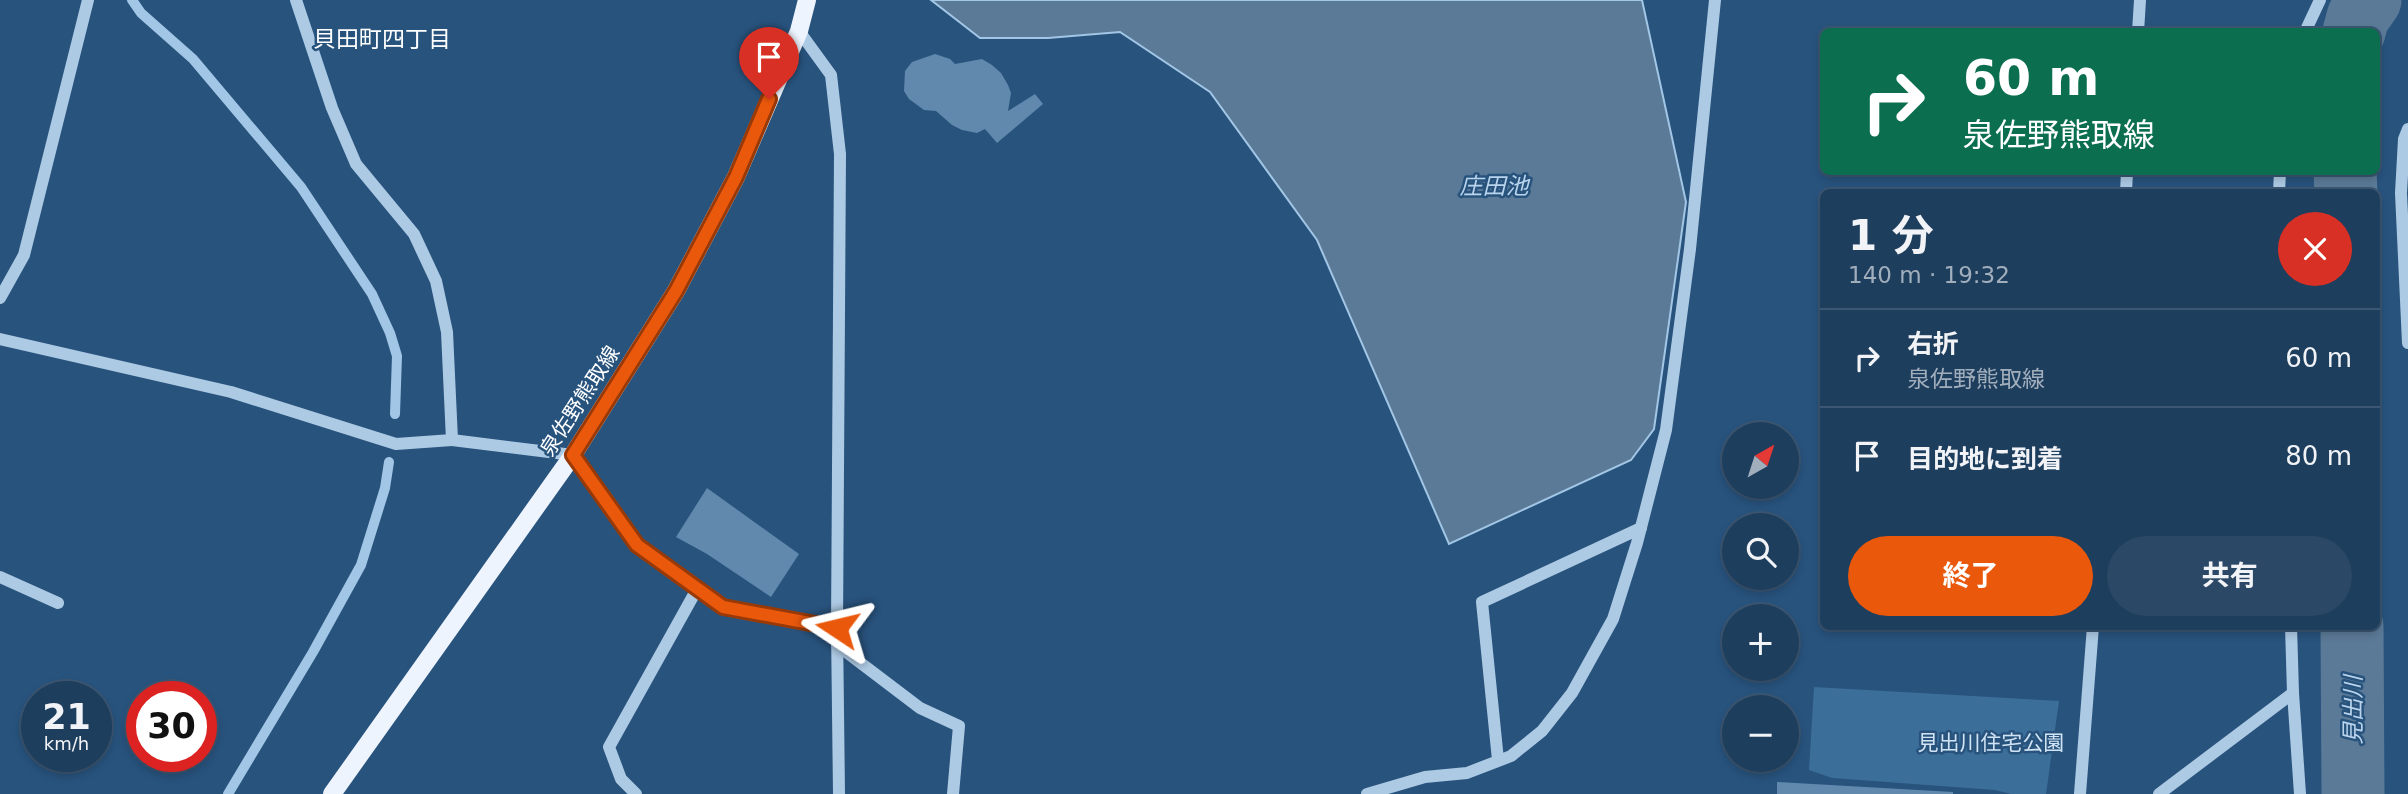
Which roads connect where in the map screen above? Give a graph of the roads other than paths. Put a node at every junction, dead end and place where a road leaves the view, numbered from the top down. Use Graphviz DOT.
graph roads {
  1 [pos="88,0"];
  2 [pos="296,0"];
  3 [pos="807,0"];
  4 [pos="1715,0"];
  5 [pos="2140,0"];
  6 [pos="2320,0"];
  7 [pos="2138,28"];
  8 [pos="2307,28"];
  9 [pos="799,31"];
  10 [pos="2408,129"];
  11 [pos="0,298"];
  12 [pos="0,339"];
  13 [pos="2408,343"];
  14 [pos="452,440"];
  15 [pos="573,455"];
  16 [pos="1641,528"];
  17 [pos="0,577"];
  18 [pos="697,589"];
  19 [pos="58,603"];
  20 [pos="837,628"];
  21 [pos="2093,630"];
  22 [pos="2291,630"];
  23 [pos="837,645"];
  24 [pos="2293,693"];
  25 [pos="1498,761"];
  26 [pos="332,794"];
  27 [pos="636,794"];
  28 [pos="839,794"];
  29 [pos="953,794"];
  30 [pos="1367,794"];
  31 [pos="2080,794"];
  32 [pos="2159,794"];
  33 [pos="2300,794"];
  1 -- 11 [label="street"];
  2 -- 14 [label="street"];
  3 -- 9 [label="main road, 泉佐野熊取線"];
  4 -- 16 [label="street"];
  5 -- 7 [label="street"];
  6 -- 8 [label="street"];
  9 -- 15 [label="main road, 泉佐野熊取線"];
  9 -- 20 [label="street"];
  10 -- 13 [label="street"];
  12 -- 14 [label="street"];
  14 -- 15 [label="street"];
  15 -- 18 [label="street"];
  15 -- 26 [label="main road, 泉佐野熊取線"];
  16 -- 25 [label="street"];
  16 -- 25 [label="street"];
  17 -- 19 [label="street"];
  18 -- 20 [label="street"];
  18 -- 27 [label="street"];
  20 -- 23 [label="street"];
  21 -- 31 [label="street"];
  22 -- 24 [label="street"];
  23 -- 28 [label="street"];
  23 -- 29 [label="street"];
  24 -- 32 [label="street"];
  24 -- 33 [label="street"];
  25 -- 30 [label="street"];
}
